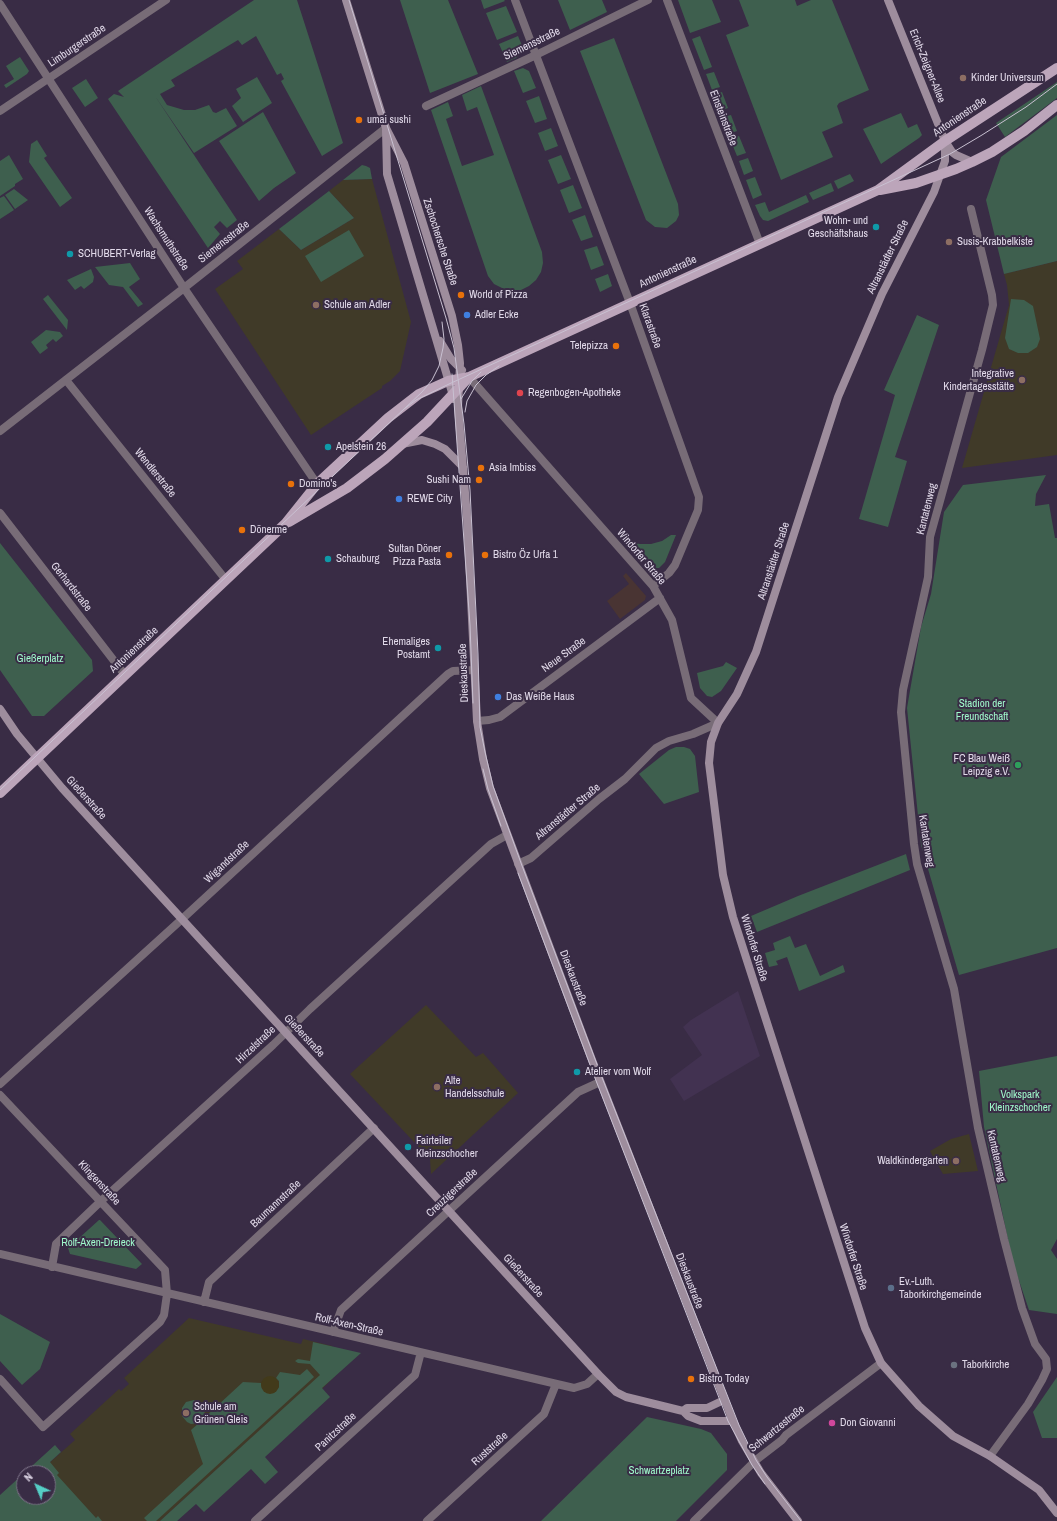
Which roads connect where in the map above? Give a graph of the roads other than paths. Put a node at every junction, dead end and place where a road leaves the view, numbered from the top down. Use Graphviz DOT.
graph roads {
  1 [pos="166,0"];
  2 [pos="346,0"];
  3 [pos="515,0"];
  4 [pos="648,0"];
  5 [pos="667,0"];
  6 [pos="888,0"];
  7 [pos="0,4"];
  8 [pos="536,55"];
  9 [pos="1057,68"];
  10 [pos="48,79"];
  11 [pos="426,106"];
  12 [pos="1057,106"];
  13 [pos="0,111"];
  14 [pos="386,128"];
  15 [pos="945,141"];
  16 [pos="972,162"];
  17 [pos="940,175"];
  18 [pos="878,190"];
  19 [pos="971,209"];
  20 [pos="760,244"];
  21 [pos="184,288"];
  22 [pos="630,303"];
  23 [pos="430,323"];
  24 [pos="460,368"];
  25 [pos="66,380"];
  26 [pos="448,381"];
  27 [pos="460,385"];
  28 [pos="458,407"];
  29 [pos="0,431"];
  30 [pos="402,444"];
  31 [pos="463,468"];
  32 [pos="317,484"];
  33 [pos="0,513"];
  34 [pos="285,524"];
  35 [pos="226,580"];
  36 [pos="653,586"];
  37 [pos="660,598"];
  38 [pos="475,670"];
  39 [pos="125,675"];
  40 [pos="0,709"];
  41 [pos="477,721"];
  42 [pos="718,723"];
  43 [pos="36,759"];
  44 [pos="0,793"];
  45 [pos="508,835"];
  46 [pos="518,864"];
  47 [pos="181,920"];
  48 [pos="286,1032"];
  49 [pos="600,1082"];
  50 [pos="0,1084"];
  51 [pos="0,1095"];
  52 [pos="374,1128"];
  53 [pos="101,1201"];
  54 [pos="449,1211"];
  55 [pos="0,1254"];
  56 [pos="52,1267"];
  57 [pos="167,1294"];
  58 [pos="204,1302"];
  59 [pos="333,1332"];
  60 [pos="421,1352"];
  61 [pos="882,1363"];
  62 [pos="598,1374"];
  63 [pos="0,1379"];
  64 [pos="556,1384"];
  65 [pos="724,1400"];
  66 [pos="683,1411"];
  67 [pos="733,1421"];
  68 [pos="990,1456"];
  69 [pos="754,1462"];
  70 [pos="1057,1513"];
  71 [pos="255,1521"];
  72 [pos="427,1521"];
  73 [pos="694,1521"];
  74 [pos="798,1521"];
  1 -- 10 [label="street, Limburgerstraße"];
  2 -- 14 [label="street, Zschochersche Straße"];
  3 -- 8 [label="street, Klarastraße"];
  4 -- 8 [label="street, Siemensstraße"];
  5 -- 20 [label="street, Einsteinstraße"];
  6 -- 15 [label="street, Erich-Zeigner-Allee"];
  7 -- 10 [label="street, Wachsmuthstraße"];
  8 -- 11 [label="street, Siemensstraße"];
  8 -- 22 [label="street, Klarastraße"];
  9 -- 15 [label="main road, Antonienstraße"];
  10 -- 13 [label="street, Limburgerstraße"];
  10 -- 21 [label="street, Wachsmuthstraße"];
  12 -- 16 [label="main road, Antonienstraße"];
  14 -- 21 [label="street, Siemensstraße"];
  14 -- 23 [label="street, Zschochersche Straße"];
  14 -- 24 [label="street, Zschochersche Straße"];
  15 -- 16 [label="street"];
  15 -- 17 [label="street, Altranstädter Straße"];
  15 -- 18 [label="main road, Antonienstraße"];
  16 -- 17 [label="main road, Antonienstraße"];
  17 -- 18 [label="main road, Antonienstraße"];
  17 -- 42 [label="street, Altranstädter Straße"];
  18 -- 20 [label="main road, Antonienstraße"];
  19 -- 68 [label="street, Kantatenweg"];
  20 -- 22 [label="main road, Antonienstraße"];
  21 -- 25 [label="street, Siemensstraße"];
  21 -- 32 [label="street, Wachsmuthstraße"];
  22 -- 27 [label="main road, Antonienstraße"];
  22 -- 36 [label="street, Klarastraße"];
  23 -- 24 [label="street, Zschochersche Straße"];
  23 -- 26 [label="street, Zschochersche Straße"];
  24 -- 27 [label="street, Zschochersche Straße"];
  25 -- 29 [label="street, Siemensstraße"];
  25 -- 35 [label="street, Wendlerstraße"];
  26 -- 27 [label="main road, Antonienstraße"];
  26 -- 32 [label="main road, Antonienstraße"];
  27 -- 28 [label="street, Zschochersche Straße"];
  27 -- 30 [label="main road, Antonienstraße"];
  27 -- 36 [label="street, Windorfer Straße"];
  28 -- 31 [label="street, Dieskaustraße"];
  30 -- 31 [label="street"];
  30 -- 34 [label="main road, Antonienstraße"];
  31 -- 38 [label="street, Dieskaustraße"];
  32 -- 34 [label="main road, Antonienstraße"];
  33 -- 39 [label="street, Gerhardstraße"];
  34 -- 35 [label="main road, Antonienstraße"];
  35 -- 39 [label="main road, Antonienstraße"];
  36 -- 37 [label="street, Windorfer Straße"];
  37 -- 41 [label="street, Neue Straße"];
  37 -- 42 [label="street, Windorfer Straße"];
  38 -- 41 [label="street, Dieskaustraße"];
  38 -- 47 [label="street, Wigandstraße"];
  39 -- 43 [label="main road, Antonienstraße"];
  40 -- 43 [label="street, Gießerstraße"];
  41 -- 45 [label="street, Dieskaustraße"];
  42 -- 46 [label="street, Altranstädter Straße"];
  42 -- 61 [label="street, Windorfer Straße"];
  43 -- 44 [label="main road, Antonienstraße"];
  43 -- 47 [label="street, Gießerstraße"];
  45 -- 46 [label="street, Dieskaustraße"];
  45 -- 48 [label="street, Hirzelstraße"];
  46 -- 49 [label="street, Dieskaustraße"];
  47 -- 48 [label="street, Gießerstraße"];
  47 -- 50 [label="street, Wigandstraße"];
  48 -- 52 [label="street, Gießerstraße"];
  48 -- 53 [label="street, Hirzelstraße"];
  49 -- 54 [label="street, Creuzigerstraße"];
  49 -- 65 [label="street, Dieskaustraße"];
  51 -- 53 [label="street, Klingenstraße"];
  52 -- 54 [label="street, Gießerstraße"];
  52 -- 58 [label="street, Baumannstraße"];
  53 -- 56 [label="street, Hirzelstraße"];
  53 -- 57 [label="street, Klingenstraße"];
  54 -- 59 [label="street, Creuzigerstraße"];
  54 -- 62 [label="street, Gießerstraße"];
  55 -- 56 [label="street, Rolf-Axen-Straße"];
  56 -- 57 [label="street, Rolf-Axen-Straße"];
  57 -- 58 [label="street, Rolf-Axen-Straße"];
  57 -- 63 [label="street"];
  58 -- 59 [label="street, Rolf-Axen-Straße"];
  59 -- 60 [label="street, Rolf-Axen-Straße"];
  60 -- 64 [label="street, Rolf-Axen-Straße"];
  60 -- 71 [label="street, Panitzstraße"];
  61 -- 68 [label="street, Windorfer Straße"];
  61 -- 69 [label="street, Schwartzestraße"];
  62 -- 64 [label="street, Rolf-Axen-Straße"];
  62 -- 66 [label="street"];
  64 -- 72 [label="street, Ruststraße"];
  65 -- 66 [label="street"];
  65 -- 67 [label="street, Dieskaustraße"];
  66 -- 67 [label="street"];
  67 -- 69 [label="street, Dieskaustraße"];
  68 -- 70 [label="street, Windorfer Straße"];
  69 -- 73 [label="street, Schwartzestraße"];
  69 -- 74 [label="street, Dieskaustraße"];
}
